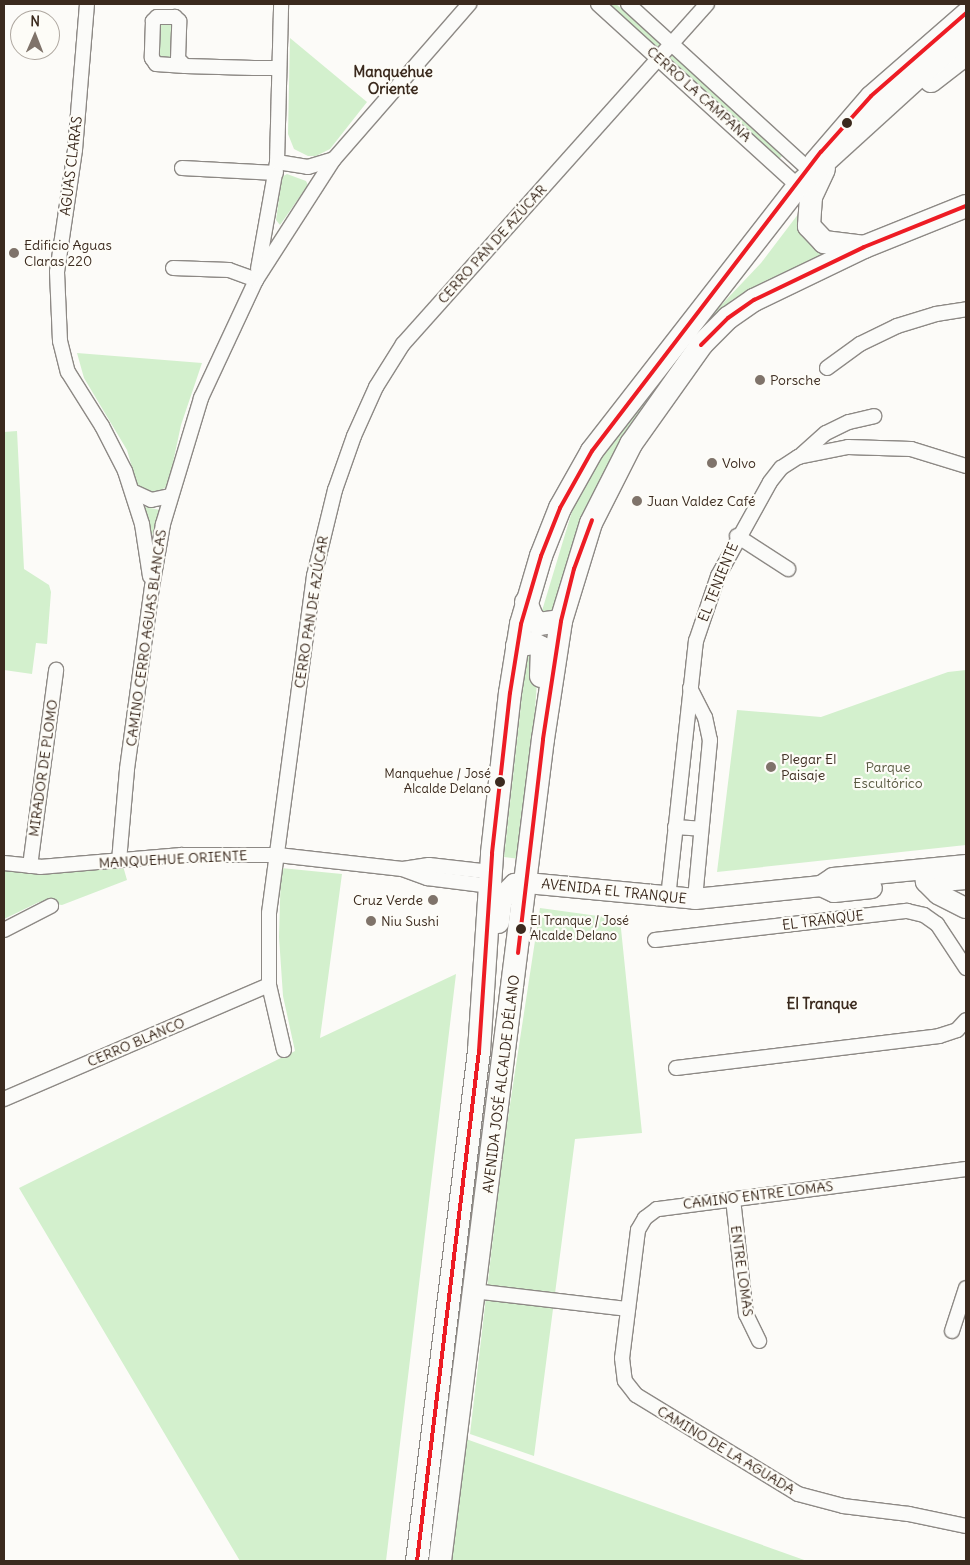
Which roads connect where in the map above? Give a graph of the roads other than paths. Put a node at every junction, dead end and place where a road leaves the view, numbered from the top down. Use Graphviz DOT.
graph roads {
  1 [pos="86,4"];
  2 [pos="281,4"];
  3 [pos="469,4"];
  4 [pos="598,4"];
  5 [pos="628,4"];
  6 [pos="707,4"];
  7 [pos="966,13"];
  8 [pos="966,33"];
  9 [pos="672,43"];
  10 [pos="966,54"];
  11 [pos="658,59"];
  12 [pos="185,66"];
  13 [pos="278,68"];
  14 [pos="864,125"];
  15 [pos="334,159"];
  16 [pos="276,167"];
  17 [pos="308,167"];
  18 [pos="182,168"];
  19 [pos="812,173"];
  20 [pos="314,188"];
  21 [pos="966,206"];
  22 [pos="269,223"];
  23 [pos="286,231"];
  24 [pos="864,247"];
  25 [pos="173,268"];
  26 [pos="256,280"];
  27 [pos="966,309"];
  28 [pos="827,368"];
  29 [pos="874,416"];
  30 [pos="798,458"];
  31 [pos="966,466"];
  32 [pos="132,491"];
  33 [pos="170,496"];
  34 [pos="737,536"];
  35 [pos="788,569"];
  36 [pos="152,587"];
  37 [pos="526,602"];
  38 [pos="561,621"];
  39 [pos="517,646"];
  40 [pos="56,670"];
  41 [pos="690,687"];
  42 [pos="543,739"];
  43 [pos="675,827"];
  44 [pos="701,829"];
  45 [pos="278,856"];
  46 [pos="119,861"];
  47 [pos="4,863"];
  48 [pos="966,865"];
  49 [pos="30,866"];
  50 [pos="932,875"];
  51 [pos="490,879"];
  52 [pos="966,879"];
  53 [pos="527,882"];
  54 [pos="668,898"];
  55 [pos="696,899"];
  56 [pos="966,899"];
  57 [pos="52,906"];
  58 [pos="966,908"];
  59 [pos="4,930"];
  60 [pos="655,940"];
  61 [pos="966,966"];
  62 [pos="269,985"];
  63 [pos="482,1012"];
  64 [pos="966,1020"];
  65 [pos="284,1050"];
  66 [pos="676,1068"];
  67 [pos="4,1099"];
  68 [pos="966,1171"];
  69 [pos="732,1199"];
  70 [pos="966,1288"];
  71 [pos="474,1291"];
  72 [pos="628,1309"];
  73 [pos="952,1331"];
  74 [pos="759,1341"];
  75 [pos="964,1524"];
  76 [pos="417,1561"];
  77 [pos="440,1561"];
  1 -- 32 [label="street, AGUAS CLARAS"];
  2 -- 13 [label="street"];
  3 -- 15 [label="street, CAMINO CERRO AGUAS BLANCAS"];
  4 -- 11 [label="street, CERRO LA CAMPANA"];
  5 -- 9 [label="street, CERRO LA CAMPANA"];
  6 -- 9 [label="street, CERRO PAN DE AZÚCAR"];
  7 -- 19 [label="main road, AVENIDA JOSÉ ALCALDE DÉLANO"];
  8 -- 14 [label="main road, AVENIDA JOSÉ ALCALDE DÉLANO"];
  9 -- 11 [label="street, CERRO PAN DE AZÚCAR"];
  9 -- 19 [label="street, CERRO LA CAMPANA"];
  10 -- 14 [label="main road"];
  11 -- 19 [label="street, CERRO LA CAMPANA"];
  11 -- 45 [label="street, CERRO PAN DE AZÚCAR"];
  12 -- 13 [label="street"];
  13 -- 16 [label="street"];
  14 -- 19 [label="main road, AVENIDA JOSÉ ALCALDE DÉLANO"];
  15 -- 17 [label="street"];
  15 -- 20 [label="street, CAMINO CERRO AGUAS BLANCAS"];
  16 -- 17 [label="street"];
  16 -- 18 [label="street"];
  16 -- 22 [label="street"];
  17 -- 20 [label="street"];
  19 -- 24 [label="main road"];
  19 -- 37 [label="main road, AVENIDA JOSÉ ALCALDE DÉLANO"];
  20 -- 23 [label="street, CAMINO CERRO AGUAS BLANCAS"];
  21 -- 24 [label="main road, AVENIDA JOSÉ ALCALDE DÉLANO"];
  22 -- 23 [label="street"];
  22 -- 26 [label="street"];
  23 -- 26 [label="street, CAMINO CERRO AGUAS BLANCAS"];
  24 -- 38 [label="main road, AVENIDA JOSÉ ALCALDE DÉLANO"];
  25 -- 26 [label="street"];
  26 -- 33 [label="street, CAMINO CERRO AGUAS BLANCAS"];
  27 -- 28 [label="street"];
  29 -- 30 [label="street, EL TENIENTE"];
  30 -- 31 [label="street, EL TENIENTE"];
  30 -- 34 [label="street, EL TENIENTE"];
  32 -- 33 [label="street"];
  32 -- 36 [label="street, AGUAS CLARAS"];
  33 -- 36 [label="street, CAMINO CERRO AGUAS BLANCAS"];
  34 -- 35 [label="street, EL TENIENTE"];
  34 -- 41 [label="street, EL TENIENTE"];
  36 -- 46 [label="street, CAMINO CERRO AGUAS BLANCAS"];
  37 -- 38 [label="main road"];
  37 -- 39 [label="main road, AVENIDA JOSÉ ALCALDE DÉLANO"];
  38 -- 42 [label="main road, AVENIDA JOSÉ ALCALDE DÉLANO"];
  39 -- 42 [label="main road"];
  39 -- 51 [label="main road, AVENIDA JOSÉ ALCALDE DÉLANO"];
  40 -- 49 [label="street, MIRADOR DE PLOMO"];
  41 -- 43 [label="street, EL TENIENTE"];
  41 -- 44 [label="street"];
  42 -- 53 [label="main road, AVENIDA JOSÉ ALCALDE DÉLANO"];
  43 -- 44 [label="street"];
  43 -- 54 [label="street, EL TENIENTE"];
  44 -- 55 [label="street"];
  45 -- 46 [label="street, MANQUEHUE ORIENTE"];
  45 -- 51 [label="street, MANQUEHUE ORIENTE"];
  45 -- 62 [label="street, CERRO PAN DE AZÚCAR"];
  46 -- 49 [label="street, MANQUEHUE ORIENTE"];
  47 -- 49 [label="street, MANQUEHUE ORIENTE"];
  48 -- 50 [label="main road, AVENIDA EL TRANQUE"];
  50 -- 52 [label="main road, AVENIDA EL TRANQUE"];
  50 -- 55 [label="main road, AVENIDA EL TRANQUE"];
  50 -- 56 [label="main road"];
  50 -- 58 [label="main road"];
  51 -- 63 [label="main road, AVENIDA JOSÉ ALCALDE DÉLANO"];
  53 -- 54 [label="main road, AVENIDA EL TRANQUE"];
  53 -- 63 [label="main road"];
  53 -- 71 [label="main road, AVENIDA JOSÉ ALCALDE DÉLANO"];
  54 -- 55 [label="main road, AVENIDA EL TRANQUE"];
  57 -- 59 [label="street"];
  60 -- 61 [label="street, EL TRANQUE"];
  62 -- 65 [label="street, CERRO PAN DE AZÚCAR"];
  62 -- 67 [label="street, CERRO BLANCO"];
  63 -- 76 [label="main road, AVENIDA JOSÉ ALCALDE DÉLANO"];
  64 -- 66 [label="street"];
  68 -- 69 [label="street, CAMINO ENTRE LOMAS"];
  69 -- 72 [label="street, CAMINO ENTRE LOMAS"];
  69 -- 74 [label="street, ENTRE LOMAS"];
  70 -- 73 [label="street"];
  71 -- 72 [label="street"];
  71 -- 77 [label="main road, AVENIDA JOSÉ ALCALDE DÉLANO"];
  72 -- 75 [label="street, CAMINO DE LA AGUADA"];
}
